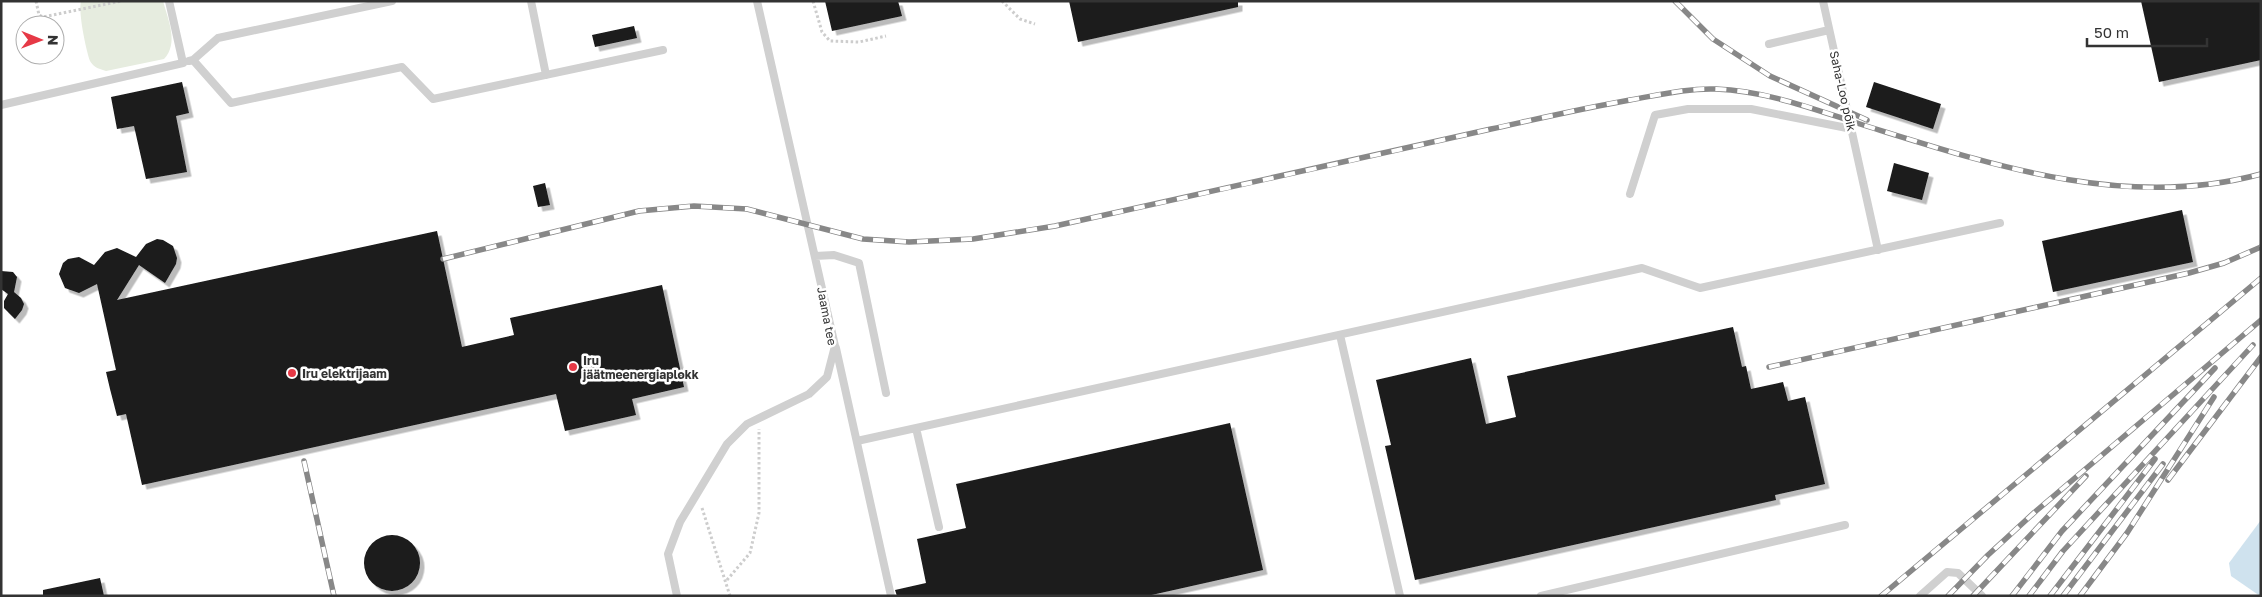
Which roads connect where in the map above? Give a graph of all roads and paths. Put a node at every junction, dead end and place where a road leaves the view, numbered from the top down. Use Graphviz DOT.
graph roads {
  1 [pos="36,1"];
  2 [pos="121,1"];
  3 [pos="169,1"];
  4 [pos="392,1"];
  5 [pos="531,1"];
  6 [pos="756,1"];
  7 [pos="813,1"];
  8 [pos="1002,1"];
  9 [pos="1823,1"];
  10 [pos="1035,24"];
  11 [pos="1829,30"];
  12 [pos="886,36"];
  13 [pos="1768,44"];
  14 [pos="663,50"];
  15 [pos="194,60"];
  16 [pos="183,63"];
  17 [pos="546,75"];
  18 [pos="1,105"];
  19 [pos="1852,129"];
  20 [pos="1630,194"];
  21 [pos="2000,223"];
  22 [pos="1878,250"];
  23 [pos="814,256"];
  24 [pos="1340,335"];
  25 [pos="835,346"];
  26 [pos="886,393"];
  27 [pos="759,418"];
  28 [pos="916,428"];
  29 [pos="857,441"];
  30 [pos="698,493"];
  31 [pos="1845,525"];
  32 [pos="939,527"];
  33 [pos="727,580"];
  34 [pos="677,596"];
  35 [pos="730,596"];
  36 [pos="891,596"];
  37 [pos="1400,596"];
  38 [pos="1541,596"];
  39 [pos="1920,596"];
  40 [pos="1982,596"];
  1 -- 2 [label="path"];
  3 -- 16 [label="lane"];
  4 -- 15 [label="lane"];
  5 -- 17 [label="lane"];
  6 -- 23 [label="lane, Jaama tee"];
  7 -- 12 [label="path"];
  8 -- 10 [label="path"];
  9 -- 11 [label="lane, Saha-Loo põik"];
  11 -- 13 [label="lane"];
  11 -- 19 [label="lane, Saha-Loo põik"];
  14 -- 17 [label="lane"];
  15 -- 16 [label="lane"];
  15 -- 17 [label="lane"];
  16 -- 18 [label="lane"];
  19 -- 20 [label="lane"];
  19 -- 22 [label="lane, Saha-Loo põik"];
  21 -- 22 [label="lane"];
  22 -- 24 [label="lane"];
  23 -- 25 [label="lane, Jaama tee"];
  23 -- 26 [label="lane"];
  24 -- 28 [label="lane"];
  24 -- 37 [label="lane"];
  25 -- 27 [label="lane, Jaama tee"];
  25 -- 29 [label="lane"];
  27 -- 30 [label="lane, Jaama tee"];
  27 -- 33 [label="path"];
  28 -- 29 [label="lane"];
  28 -- 32 [label="lane"];
  29 -- 36 [label="lane"];
  30 -- 33 [label="path"];
  30 -- 34 [label="lane, Jaama tee"];
  31 -- 38 [label="lane"];
  33 -- 35 [label="path"];
  39 -- 40 [label="lane"];
}
